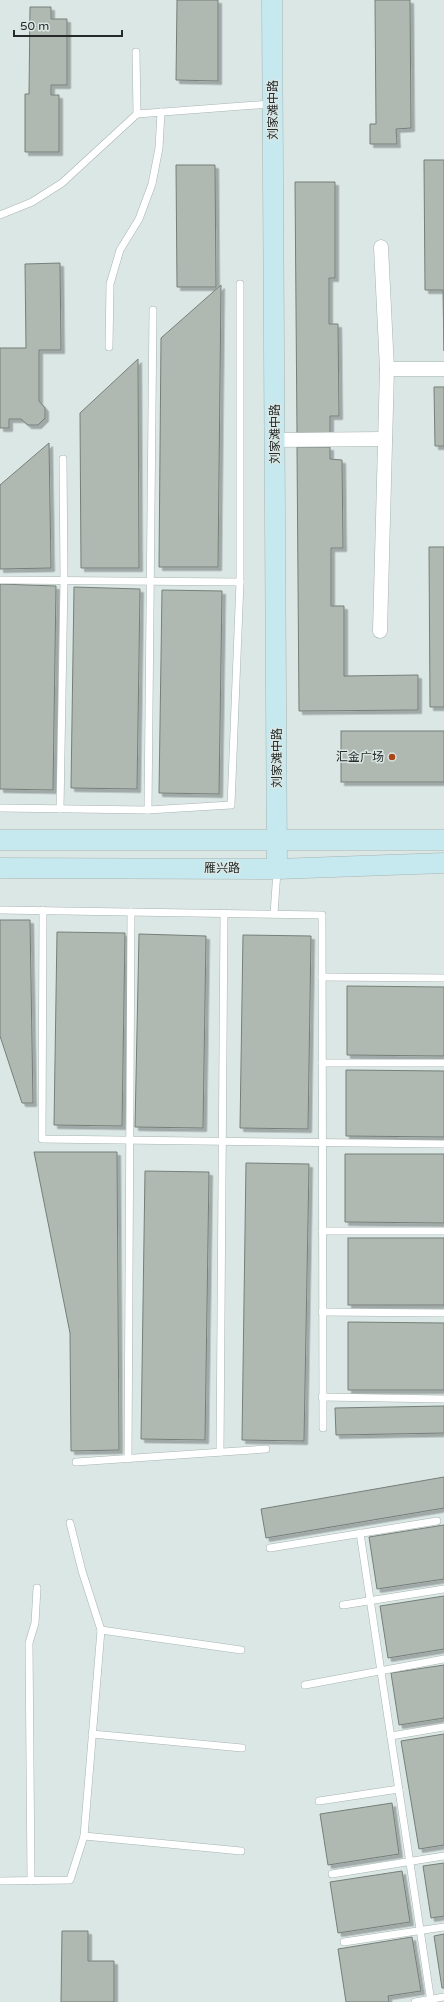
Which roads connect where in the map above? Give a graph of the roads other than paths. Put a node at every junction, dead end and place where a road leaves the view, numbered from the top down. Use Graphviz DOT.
graph roads {
  1 [pos="272,0"];
  2 [pos="136,52"];
  3 [pos="273,104"];
  4 [pos="161,112"];
  5 [pos="137,114"];
  6 [pos="0,215"];
  7 [pos="381,247"];
  8 [pos="240,284"];
  9 [pos="153,310"];
  10 [pos="109,347"];
  11 [pos="387,369"];
  12 [pos="444,369"];
  13 [pos="385,439"];
  14 [pos="275,440"];
  15 [pos="63,459"];
  16 [pos="0,580"];
  17 [pos="64,580"];
  18 [pos="150,581"];
  19 [pos="240,582"];
  20 [pos="380,631"];
  21 [pos="0,808"];
  22 [pos="60,809"];
  23 [pos="148,810"];
  24 [pos="0,840"];
  25 [pos="277,840"];
  26 [pos="444,840"];
  27 [pos="444,863"];
  28 [pos="0,868"];
  29 [pos="277,869"];
  30 [pos="0,910"];
  31 [pos="43,910"];
  32 [pos="131,912"];
  33 [pos="224,913"];
  34 [pos="274,914"];
  35 [pos="322,977"];
  36 [pos="444,978"];
  37 [pos="322,1063"];
  38 [pos="444,1063"];
  39 [pos="130,1140"];
  40 [pos="222,1140"];
  41 [pos="322,1142"];
  42 [pos="444,1144"];
  43 [pos="322,1231"];
  44 [pos="444,1231"];
  45 [pos="322,1312"];
  46 [pos="444,1313"];
  47 [pos="322,1397"];
  48 [pos="444,1399"];
  49 [pos="322,1428"];
  50 [pos="266,1449"];
  51 [pos="220,1452"];
  52 [pos="128,1459"];
  53 [pos="76,1462"];
  54 [pos="437,1521"];
  55 [pos="70,1523"];
  56 [pos="360,1533"];
  57 [pos="270,1548"];
  58 [pos="37,1588"];
  59 [pos="444,1589"];
  60 [pos="370,1601"];
  61 [pos="343,1606"];
  62 [pos="101,1630"];
  63 [pos="241,1650"];
  64 [pos="444,1659"];
  65 [pos="381,1671"];
  66 [pos="305,1685"];
  67 [pos="444,1727"];
  68 [pos="92,1734"];
  69 [pos="391,1736"];
  70 [pos="242,1748"];
  71 [pos="399,1789"];
  72 [pos="319,1801"];
  73 [pos="84,1836"];
  74 [pos="241,1852"];
  75 [pos="444,1856"];
  76 [pos="410,1862"];
  77 [pos="332,1874"];
  78 [pos="31,1880"];
  79 [pos="0,1881"];
  80 [pos="444,1927"];
  81 [pos="420,1931"];
  82 [pos="344,1942"];
  83 [pos="444,1998"];
  84 [pos="431,2001"];
  85 [pos="415,2002"];
  1 -- 3 [label="main road, 刘家滩中路"];
  2 -- 5 [label="lane"];
  3 -- 4 [label="lane"];
  3 -- 14 [label="main road, 刘家滩中路"];
  4 -- 5 [label="lane"];
  4 -- 10 [label="lane"];
  5 -- 6 [label="lane"];
  7 -- 11 [label="street"];
  8 -- 19 [label="lane"];
  9 -- 18 [label="lane"];
  11 -- 12 [label="street"];
  11 -- 13 [label="street"];
  13 -- 14 [label="street"];
  13 -- 20 [label="street"];
  14 -- 25 [label="main road, 刘家滩中路"];
  15 -- 17 [label="lane"];
  16 -- 17 [label="lane"];
  17 -- 18 [label="lane"];
  17 -- 22 [label="lane"];
  18 -- 19 [label="lane"];
  18 -- 23 [label="lane"];
  19 -- 23 [label="lane"];
  21 -- 22 [label="lane"];
  22 -- 23 [label="lane"];
  24 -- 25 [label="main road"];
  25 -- 26 [label="main road"];
  25 -- 29 [label="main road, 刘家滩中路"];
  27 -- 29 [label="main road, 雁兴路"];
  28 -- 29 [label="main road, 雁兴路"];
  29 -- 34 [label="lane"];
  30 -- 31 [label="lane"];
  31 -- 32 [label="lane"];
  31 -- 39 [label="lane"];
  32 -- 33 [label="lane"];
  32 -- 39 [label="lane"];
  33 -- 34 [label="lane"];
  33 -- 40 [label="lane"];
  34 -- 35 [label="lane"];
  35 -- 36 [label="lane"];
  35 -- 37 [label="lane"];
  37 -- 38 [label="lane"];
  37 -- 41 [label="lane"];
  39 -- 40 [label="lane"];
  39 -- 52 [label="lane"];
  40 -- 41 [label="lane"];
  40 -- 51 [label="lane"];
  41 -- 42 [label="lane"];
  41 -- 43 [label="lane"];
  43 -- 44 [label="lane"];
  43 -- 45 [label="lane"];
  45 -- 46 [label="lane"];
  45 -- 47 [label="lane"];
  47 -- 48 [label="lane"];
  47 -- 49 [label="lane"];
  50 -- 51 [label="lane"];
  51 -- 52 [label="lane"];
  52 -- 53 [label="lane"];
  54 -- 56 [label="lane"];
  55 -- 62 [label="lane"];
  56 -- 57 [label="lane"];
  56 -- 60 [label="lane"];
  58 -- 78 [label="lane"];
  59 -- 60 [label="lane"];
  60 -- 61 [label="lane"];
  60 -- 65 [label="lane"];
  62 -- 63 [label="lane"];
  62 -- 68 [label="lane"];
  64 -- 65 [label="lane"];
  65 -- 66 [label="lane"];
  65 -- 69 [label="lane"];
  67 -- 69 [label="lane"];
  68 -- 70 [label="lane"];
  68 -- 73 [label="lane"];
  69 -- 71 [label="lane"];
  71 -- 72 [label="lane"];
  71 -- 76 [label="lane"];
  73 -- 74 [label="lane"];
  73 -- 78 [label="lane"];
  75 -- 76 [label="lane"];
  76 -- 77 [label="lane"];
  76 -- 81 [label="lane"];
  78 -- 79 [label="lane"];
  80 -- 81 [label="lane"];
  81 -- 82 [label="lane"];
  81 -- 84 [label="lane"];
  83 -- 84 [label="lane"];
  84 -- 85 [label="lane"];
}
